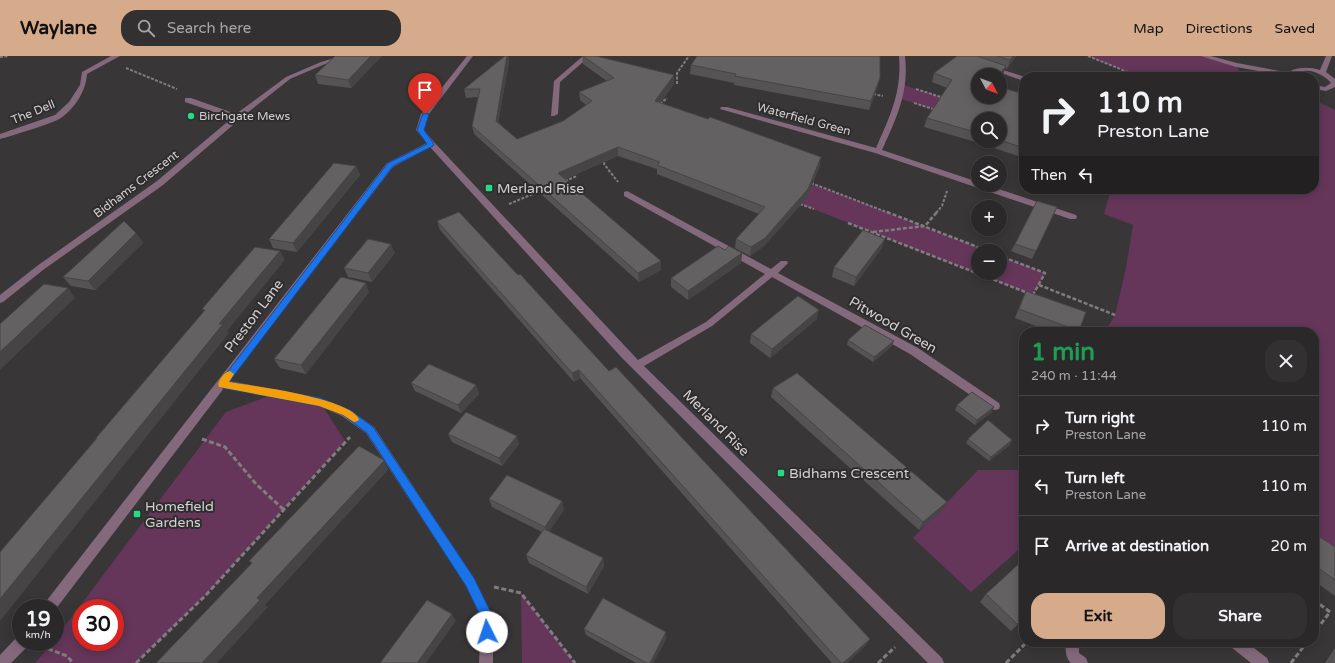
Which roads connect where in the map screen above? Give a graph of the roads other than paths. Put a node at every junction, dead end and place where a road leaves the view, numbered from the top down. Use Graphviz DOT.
graph roads {
  1 [pos="117,56"];
  2 [pos="349,56"];
  3 [pos="470,56"];
  4 [pos="587,56"];
  5 [pos="902,56"];
  6 [pos="1204,56"];
  7 [pos="1329,56"];
  8 [pos="988,66"];
  9 [pos="1246,67"];
  10 [pos="1249,72"];
  11 [pos="1272,72"];
  12 [pos="1294,72"];
  13 [pos="1318,72"];
  14 [pos="1319,72"];
  15 [pos="1322,73"];
  16 [pos="1019,77"];
  17 [pos="1319,88"];
  18 [pos="1326,89"];
  19 [pos="1335,96"];
  20 [pos="188,100"];
  21 [pos="724,109"];
  22 [pos="554,114"];
  23 [pos="236,117"];
  24 [pos="0,137"];
  25 [pos="431,144"];
  26 [pos="878,151"];
  27 [pos="627,194"];
  28 [pos="1073,217"];
  29 [pos="784,263"];
  30 [pos="773,273"];
  31 [pos="0,300"];
  32 [pos="638,365"];
  33 [pos="222,384"];
  34 [pos="995,406"];
  35 [pos="56,599"];
  36 [pos="1072,647"];
  37 [pos="1242,647"];
  38 [pos="13,651"];
  39 [pos="2,663"];
  40 [pos="486,663"];
  41 [pos="937,663"];
  42 [pos="1081,663"];
  43 [pos="1262,663"];
  1 -- 24 [label="street, The Dell"];
  2 -- 23 [label="street, Bidhams Crescent"];
  3 -- 25 [label="street"];
  4 -- 22 [label="street"];
  5 -- 26 [label="street"];
  6 -- 9 [label="street"];
  7 -- 15 [label="street"];
  8 -- 16 [label="street"];
  9 -- 10 [label="street"];
  9 -- 11 [label="street"];
  12 -- 13 [label="street"];
  14 -- 15 [label="street"];
  15 -- 18 [label="street"];
  17 -- 18 [label="street"];
  18 -- 19 [label="street"];
  20 -- 23 [label="street"];
  21 -- 26 [label="street, Waterfield Green"];
  23 -- 31 [label="street, Bidhams Crescent"];
  25 -- 32 [label="street, Merland Rise"];
  25 -- 33 [label="street, Preston Lane"];
  26 -- 28 [label="street, Waterfield Green"];
  27 -- 30 [label="street, Pitwood Green"];
  29 -- 30 [label="street"];
  30 -- 32 [label="street"];
  30 -- 34 [label="street, Pitwood Green"];
  32 -- 41 [label="street, Merland Rise"];
  33 -- 35 [label="street, Preston Lane"];
  33 -- 40 [label="street"];
  36 -- 42 [label="street"];
  37 -- 43 [label="street"];
  38 -- 39 [label="street"];
}
